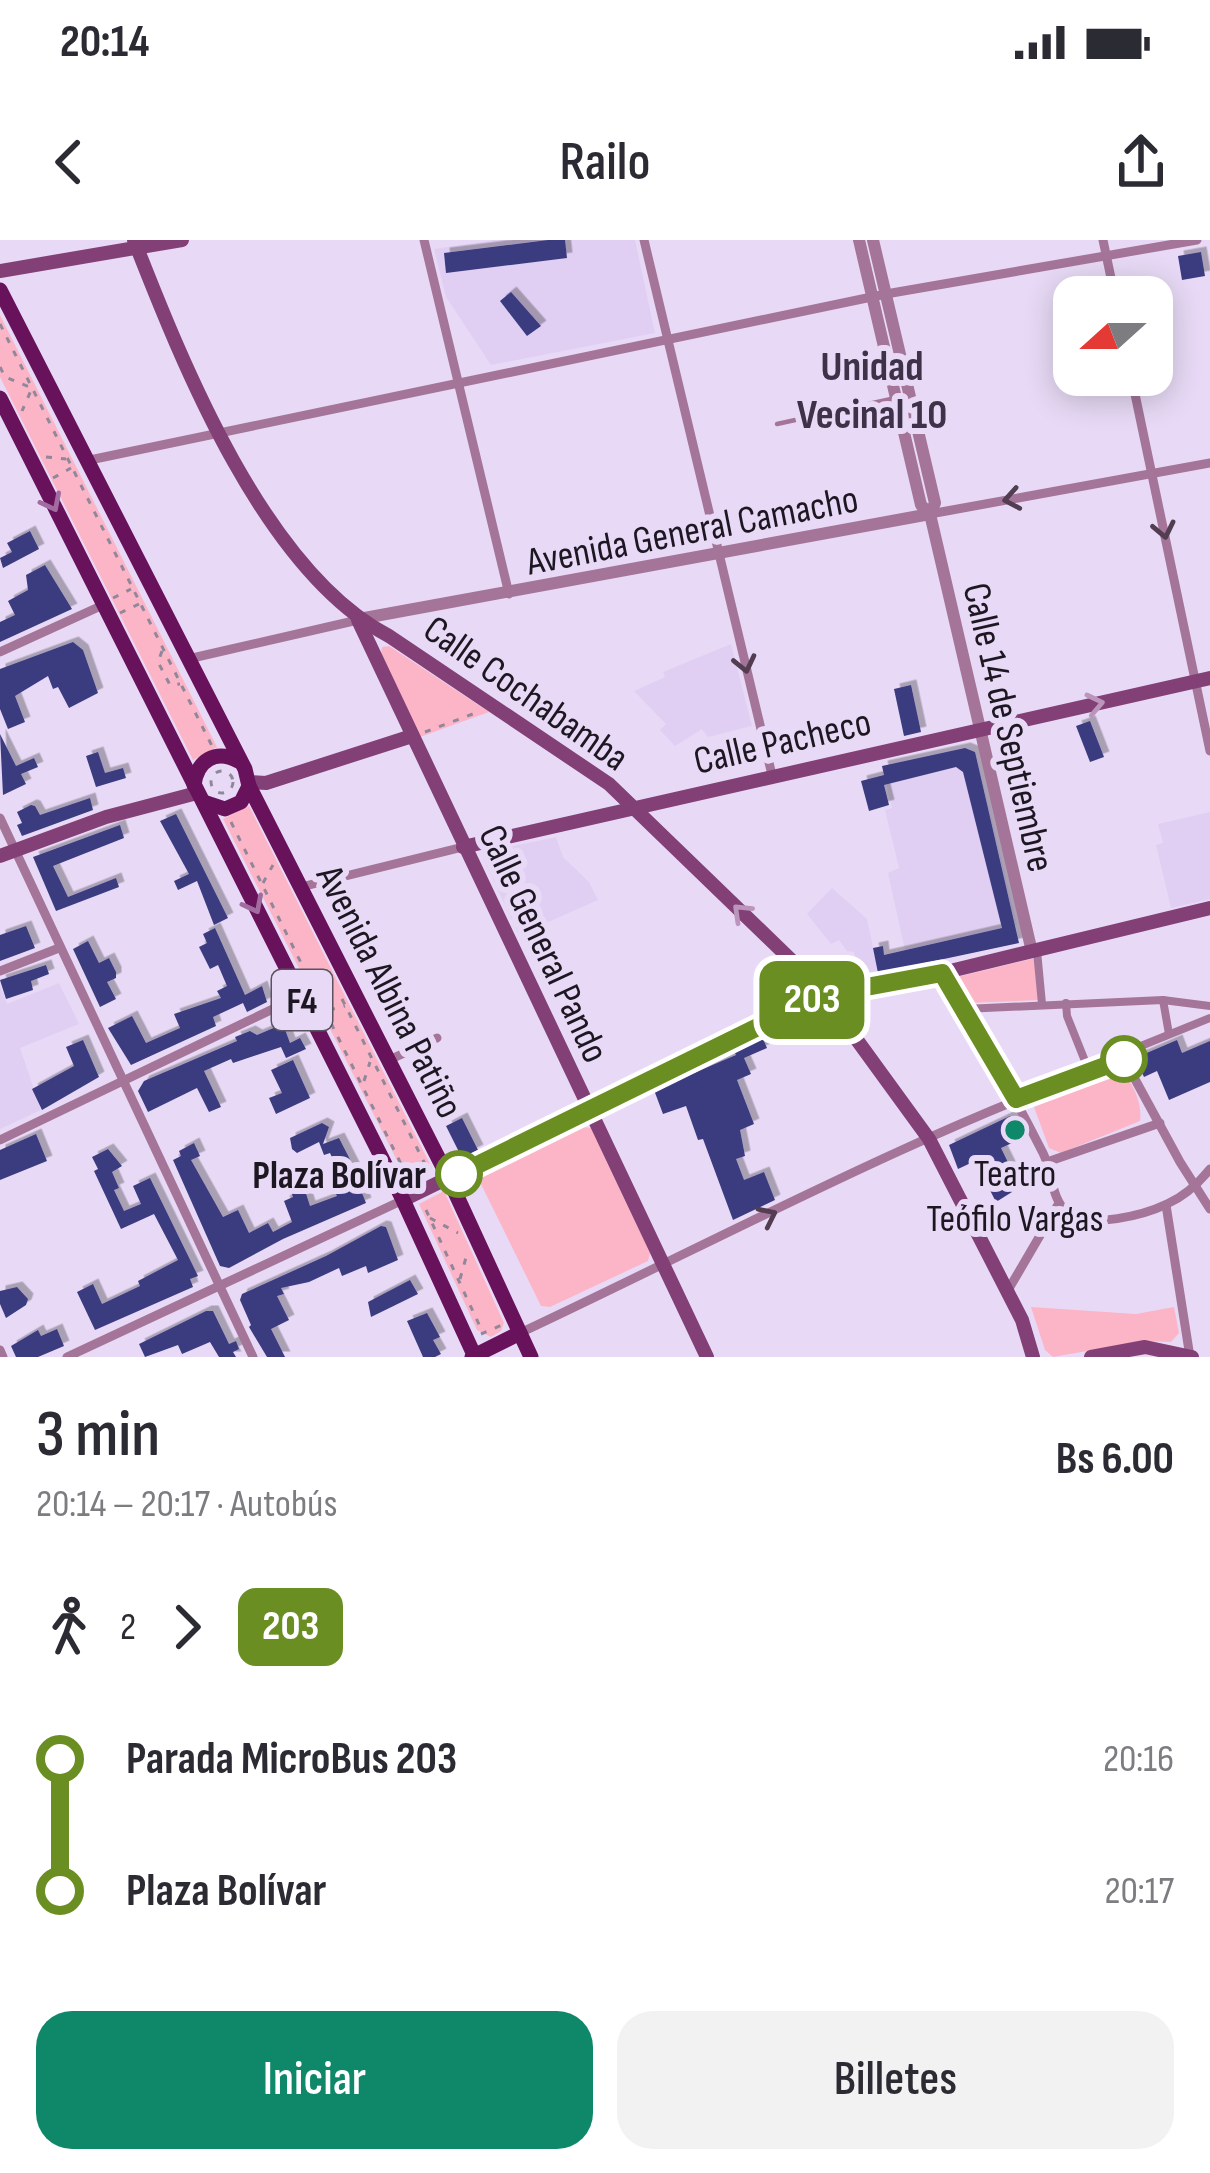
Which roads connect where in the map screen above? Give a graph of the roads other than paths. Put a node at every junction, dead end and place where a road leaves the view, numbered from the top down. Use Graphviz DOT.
graph roads {
  1 [pos="182,240"];
  2 [pos="424,240"];
  3 [pos="644,240"];
  4 [pos="859,240"];
  5 [pos="873,240"];
  6 [pos="1102,240"];
  7 [pos="1197,240"];
  8 [pos="136,244"];
  9 [pos="1107,258"];
  10 [pos="0,271"];
  11 [pos="1111,276"];
  12 [pos="0,290"];
  13 [pos="879,296"];
  14 [pos="667,338"];
  15 [pos="460,381"];
  16 [pos="1135,396"];
  17 [pos="896,398"];
  18 [pos="1,401"];
  19 [pos="777,424"];
  20 [pos="219,431"];
  21 [pos="75,463"];
  22 [pos="1210,463"];
  23 [pos="1151,474"];
  24 [pos="930,514"];
  25 [pos="719,554"];
  26 [pos="509,594"];
  27 [pos="114,605"];
  28 [pos="358,620"];
  29 [pos="0,652"];
  30 [pos="187,659"];
  31 [pos="1202,680"];
  32 [pos="980,729"];
  33 [pos="412,736"];
  34 [pos="1210,752"];
  35 [pos="239,762"];
  36 [pos="772,775"];
  37 [pos="244,783"];
  38 [pos="198,793"];
  39 [pos="632,809"];
  40 [pos="0,818"];
  41 [pos="463,847"];
  42 [pos="7,853"];
  43 [pos="301,887"];
  44 [pos="1210,908"];
  45 [pos="59,948"];
  46 [pos="1034,951"];
  47 [pos="0,971"];
  48 [pos="942,973"];
  49 [pos="823,995"];
  50 [pos="300,996"];
  51 [pos="1163,1000"];
  52 [pos="1066,1003"];
  53 [pos="1042,1004"];
  54 [pos="1210,1006"];
  55 [pos="964,1009"];
  56 [pos="1210,1018"];
  57 [pos="1168,1034"];
  58 [pos="437,1038"];
  59 [pos="380,1059"];
  60 [pos="1124,1059"];
  61 [pos="1089,1071"];
  62 [pos="122,1082"];
  63 [pos="1016,1099"];
  64 [pos="588,1109"];
  65 [pos="1160,1124"];
  66 [pos="929,1138"];
  67 [pos="0,1140"];
  68 [pos="1047,1162"];
  69 [pos="1210,1169"];
  70 [pos="449,1179"];
  71 [pos="1196,1187"];
  72 [pos="403,1200"];
  73 [pos="1058,1203"];
  74 [pos="1166,1205"];
  75 [pos="1210,1209"];
  76 [pos="662,1266"];
  77 [pos="219,1286"];
  78 [pos="1007,1292"];
  79 [pos="520,1333"];
  80 [pos="67,1357"];
  81 [pos="253,1357"];
  82 [pos="474,1357"];
  83 [pos="532,1357"];
  84 [pos="707,1357"];
  85 [pos="1034,1357"];
  86 [pos="1090,1357"];
  87 [pos="1190,1357"];
  1 -- 8 [label="main road"];
  2 -- 15 [label="street"];
  3 -- 14 [label="street"];
  4 -- 13 [label="street, Calle 14 de Septiembre"];
  5 -- 13 [label="street, Calle 14 de Septiembre"];
  6 -- 9 [label="street"];
  7 -- 9 [label="street"];
  8 -- 10 [label="main road"];
  8 -- 20 [label="main road, Calle Cochabamba"];
  9 -- 11 [label="street"];
  9 -- 13 [label="street"];
  12 -- 21 [label="main road, F4"];
  13 -- 14 [label="street"];
  13 -- 17 [label="street, Calle 14 de Septiembre"];
  13 -- 24 [label="street, Calle 14 de Septiembre"];
  14 -- 15 [label="street"];
  14 -- 25 [label="street"];
  15 -- 20 [label="street"];
  15 -- 26 [label="street"];
  16 -- 23 [label="street"];
  17 -- 19 [label="lane"];
  17 -- 24 [label="street, Calle 14 de Septiembre"];
  18 -- 27 [label="main road, F4, one-way"];
  20 -- 21 [label="street"];
  20 -- 28 [label="main road, Calle Cochabamba"];
  21 -- 30 [label="main road, F4"];
  22 -- 23 [label="street, Avenida General Camacho"];
  23 -- 24 [label="street, Avenida General Camacho, one-way"];
  23 -- 31 [label="street, one-way"];
  24 -- 25 [label="street, Avenida General Camacho"];
  24 -- 32 [label="street, Calle 14 de Septiembre"];
  25 -- 26 [label="street, Avenida General Camacho"];
  25 -- 36 [label="street, one-way"];
  26 -- 28 [label="street, Avenida General Camacho"];
  27 -- 29 [label="street"];
  27 -- 38 [label="main road, F4"];
  28 -- 30 [label="street, Avenida General Camacho"];
  28 -- 33 [label="main road, Calle General Pando"];
  28 -- 39 [label="main road, Calle Cochabamba"];
  30 -- 35 [label="main road, F4"];
  32 -- 31 [label="main road, Calle Pacheco, one-way"];
  31 -- 34 [label="street"];
  32 -- 36 [label="main road, Calle Pacheco"];
  32 -- 46 [label="street, Calle 14 de Septiembre"];
  33 -- 37 [label="main road"];
  33 -- 41 [label="main road, Calle General Pando"];
  35 -- 37 [label="main road, F4"];
  35 -- 38 [label="main road"];
  36 -- 39 [label="main road, Calle Pacheco"];
  37 -- 38 [label="main road"];
  37 -- 43 [label="main road, Avenida Albina Patiño / F4"];
  38 -- 42 [label="main road"];
  38 -- 50 [label="main road, F4, one-way"];
  39 -- 41 [label="main road, Calle Pacheco"];
  49 -- 39 [label="main road, Calle Cochabamba, one-way"];
  40 -- 42 [label="street"];
  41 -- 43 [label="street, Calle Pacheco"];
  41 -- 64 [label="main road, Calle General Pando"];
  42 -- 45 [label="street"];
  43 -- 59 [label="main road, Avenida Albina Patiño / F4"];
  44 -- 46 [label="main road"];
  45 -- 47 [label="street"];
  45 -- 62 [label="street"];
  46 -- 48 [label="main road"];
  46 -- 53 [label="street"];
  48 -- 49 [label="main road"];
  48 -- 55 [label="street"];
  49 -- 64 [label="main road"];
  49 -- 66 [label="main road, Calle Cochabamba"];
  50 -- 62 [label="street"];
  50 -- 72 [label="main road, F4"];
  51 -- 52 [label="street"];
  51 -- 54 [label="street"];
  51 -- 57 [label="street"];
  52 -- 53 [label="street"];
  52 -- 61 [label="street"];
  53 -- 55 [label="street"];
  55 -- 63 [label="street"];
  56 -- 57 [label="street"];
  57 -- 60 [label="street"];
  58 -- 59 [label="street"];
  59 -- 70 [label="main road, Avenida Albina Patiño / F4"];
  60 -- 61 [label="street"];
  60 -- 65 [label="street"];
  61 -- 63 [label="street"];
  62 -- 67 [label="street"];
  62 -- 77 [label="street"];
  63 -- 66 [label="street"];
  63 -- 68 [label="street"];
  64 -- 70 [label="main road"];
  64 -- 76 [label="main road, Calle General Pando"];
  65 -- 68 [label="street"];
  65 -- 71 [label="street"];
  76 -- 66 [label="street, one-way"];
  66 -- 78 [label="main road, Calle Cochabamba"];
  68 -- 73 [label="street"];
  69 -- 71 [label="street"];
  70 -- 72 [label="main road"];
  70 -- 79 [label="main road, Avenida Albina Patiño / F4"];
  71 -- 74 [label="street"];
  71 -- 75 [label="street"];
  72 -- 77 [label="street"];
  72 -- 82 [label="main road, F4"];
  73 -- 74 [label="street"];
  73 -- 78 [label="street"];
  74 -- 87 [label="street"];
  76 -- 79 [label="street"];
  76 -- 84 [label="main road, Calle General Pando"];
  77 -- 80 [label="street"];
  77 -- 81 [label="street"];
  78 -- 85 [label="main road, Calle Cochabamba"];
  79 -- 82 [label="main road"];
  79 -- 83 [label="main road, Avenida Albina Patiño / F4"];
  86 -- 87 [label="main road"];
}
